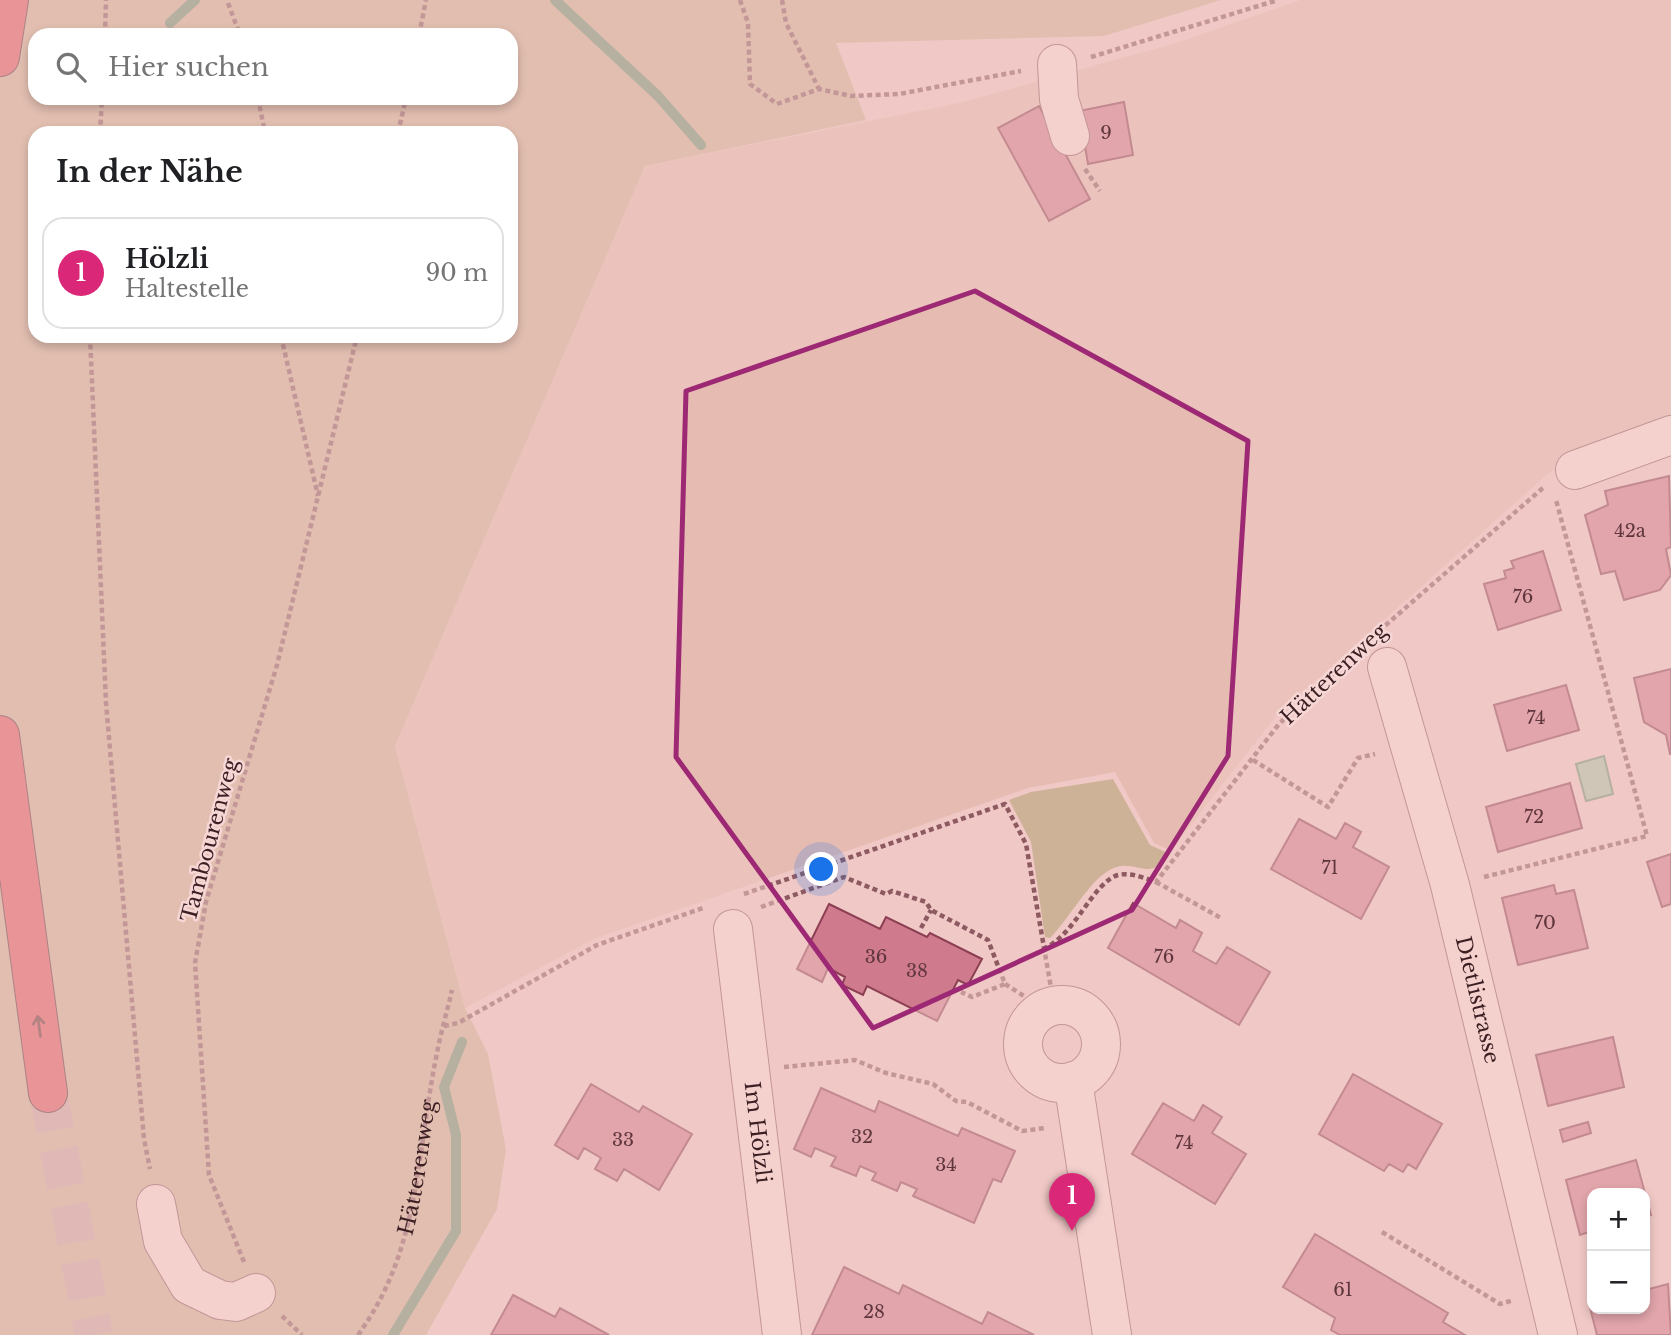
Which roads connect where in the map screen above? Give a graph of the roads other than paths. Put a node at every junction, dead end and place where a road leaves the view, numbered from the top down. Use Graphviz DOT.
graph roads {
  1 [pos="9,0"];
  2 [pos="0,57"];
  3 [pos="1057,64"];
  4 [pos="1070,136"];
  5 [pos="1671,435"];
  6 [pos="1561,477"];
  7 [pos="1372,651"];
  8 [pos="0,735"];
  9 [pos="735,910"];
  10 [pos="1073,1081"];
  11 [pos="48,1093"];
  12 [pos="156,1204"];
  13 [pos="256,1293"];
  14 [pos="782,1335"];
  15 [pos="1112,1335"];
  16 [pos="1558,1335"];
  1 -- 2 [label="highway"];
  3 -- 4 [label="street"];
  5 -- 6 [label="street"];
  7 -- 16 [label="street, Dietlistrasse"];
  11 -- 8 [label="highway, one-way"];
  9 -- 14 [label="street, Im Hölzli"];
  10 -- 10 [label="street"];
  10 -- 15 [label="street"];
  12 -- 13 [label="street"];
}
